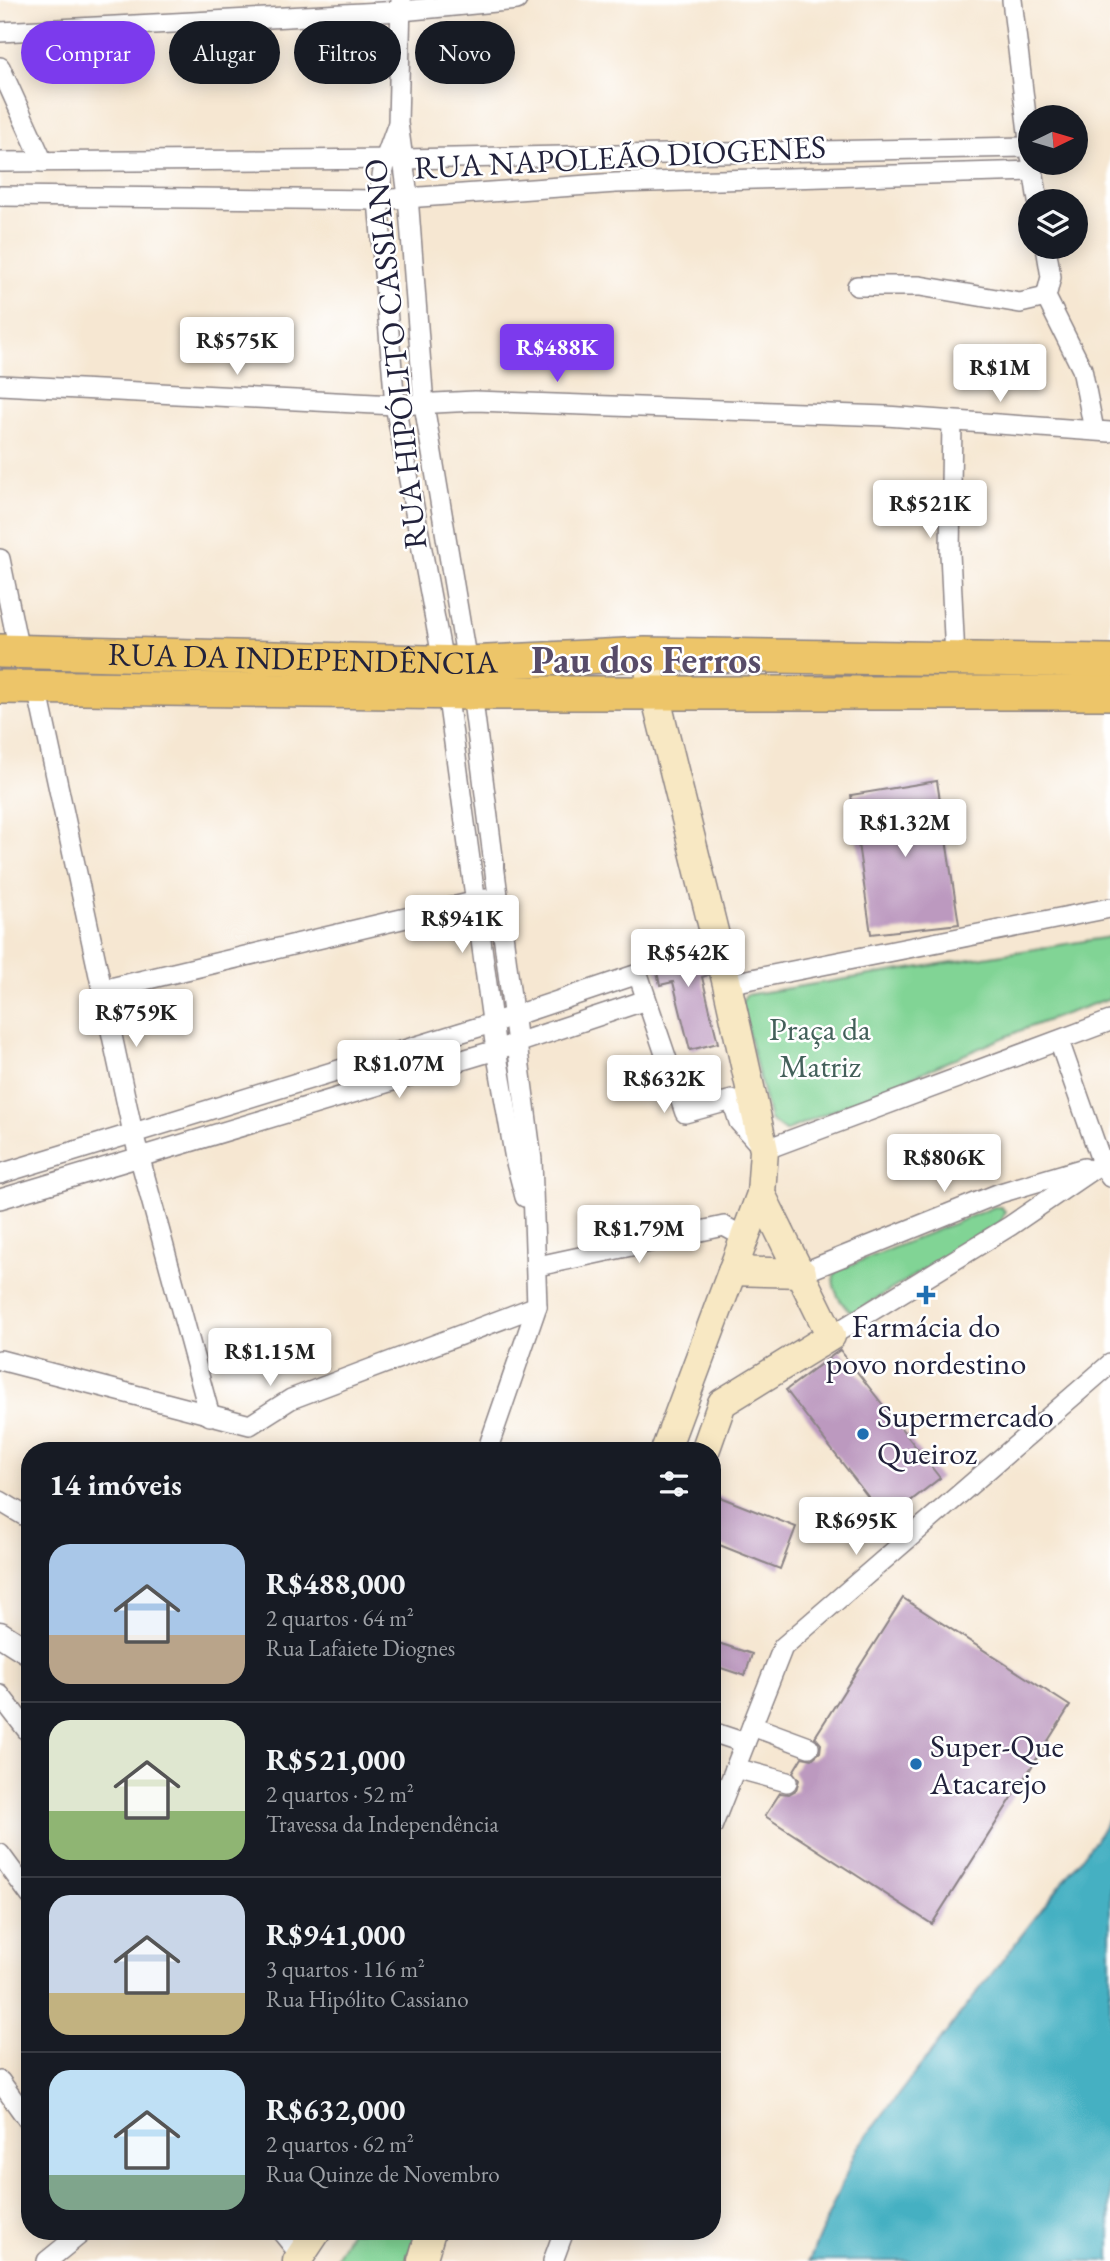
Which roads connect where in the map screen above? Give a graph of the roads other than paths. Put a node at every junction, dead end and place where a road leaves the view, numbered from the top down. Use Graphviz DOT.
graph roads {
  1 [pos="516,0"];
  2 [pos="1012,0"];
  3 [pos="401,6"];
  4 [pos="0,32"];
  5 [pos="0,67"];
  6 [pos="1024,105"];
  7 [pos="929,149"];
  8 [pos="613,155"];
  9 [pos="394,159"];
  10 [pos="1018,159"];
  11 [pos="0,162"];
  12 [pos="43,162"];
  13 [pos="1018,162"];
  14 [pos="929,174"];
  15 [pos="616,183"];
  16 [pos="0,196"];
  17 [pos="408,196"];
  18 [pos="378,200"];
  19 [pos="1048,259"];
  20 [pos="857,286"];
  21 [pos="1046,297"];
  22 [pos="0,385"];
  23 [pos="394,405"];
  24 [pos="424,405"];
  25 [pos="952,421"];
  26 [pos="1102,431"];
  27 [pos="0,559"];
  28 [pos="9,651"];
  29 [pos="645,654"];
  30 [pos="956,658"];
  31 [pos="1110,661"];
  32 [pos="457,678"];
  33 [pos="0,687"];
  34 [pos="37,688"];
  35 [pos="655,691"];
  36 [pos="1110,694"];
  37 [pos="497,896"];
  38 [pos="474,902"];
  39 [pos="1110,908"];
  40 [pos="727,984"];
  41 [pos="102,990"];
  42 [pos="646,1000"];
  43 [pos="513,1016"];
  44 [pos="1110,1021"];
  45 [pos="492,1023"];
  46 [pos="1059,1041"];
  47 [pos="517,1042"];
  48 [pos="496,1050"];
  49 [pos="133,1133"];
  50 [pos="764,1150"];
  51 [pos="139,1157"];
  52 [pos="1106,1170"];
  53 [pos="0,1174"];
  54 [pos="761,1194"];
  55 [pos="0,1199"];
  56 [pos="532,1222"];
  57 [pos="744,1237"];
  58 [pos="538,1266"];
  59 [pos="732,1271"];
  60 [pos="802,1273"];
  61 [pos="537,1306"];
  62 [pos="831,1336"];
  63 [pos="0,1360"];
  64 [pos="1110,1364"];
  65 [pos="210,1416"];
  66 [pos="490,1442"];
  67 [pos="668,1442"];
  68 [pos="708,1442"];
  69 [pos="0,1502"];
  70 [pos="21,1514"];
  71 [pos="0,1634"];
  72 [pos="21,1647"];
  73 [pos="0,1695"];
  74 [pos="21,1722"];
  75 [pos="721,1733"];
  76 [pos="749,1735"];
  77 [pos="809,1747"];
  78 [pos="735,1768"];
  79 [pos="786,1782"];
  80 [pos="721,1804"];
  81 [pos="0,1854"];
  82 [pos="21,1883"];
  83 [pos="0,2081"];
  84 [pos="21,2110"];
  85 [pos="73,2240"];
  86 [pos="288,2240"];
  87 [pos="312,2240"];
  88 [pos="428,2240"];
  89 [pos="561,2240"];
  90 [pos="302,2260"];
  91 [pos="47,2261"];
  92 [pos="422,2261"];
  93 [pos="553,2261"];
  1 -- 3 [label="street"];
  2 -- 6 [label="street"];
  3 -- 4 [label="street"];
  3 -- 9 [label="street, RUA HIPÓLITO CASSIANO"];
  5 -- 12 [label="street"];
  7 -- 8 [label="street, RUA NAPOLEÃO DIOGENES"];
  7 -- 10 [label="street, RUA NAPOLEÃO DIOGENES"];
  7 -- 14 [label="street"];
  8 -- 9 [label="street, RUA NAPOLEÃO DIOGENES"];
  8 -- 15 [label="street"];
  9 -- 12 [label="street, RUA NAPOLEÃO DIOGENES"];
  9 -- 17 [label="street, RUA HIPÓLITO CASSIANO"];
  9 -- 18 [label="street, RUA HIPÓLITO CASSIANO"];
  11 -- 12 [label="street, RUA NAPOLEÃO DIOGENES"];
  13 -- 14 [label="street, RUA NAPOLEÃO DIOGENES"];
  14 -- 15 [label="street, RUA NAPOLEÃO DIOGENES"];
  15 -- 17 [label="street, RUA NAPOLEÃO DIOGENES"];
  16 -- 18 [label="street, RUA NAPOLEÃO DIOGENES"];
  17 -- 18 [label="street, RUA NAPOLEÃO DIOGENES"];
  17 -- 24 [label="street, RUA HIPÓLITO CASSIANO"];
  18 -- 23 [label="street, RUA HIPÓLITO CASSIANO"];
  19 -- 21 [label="street"];
  20 -- 21 [label="street"];
  21 -- 26 [label="street"];
  22 -- 23 [label="street"];
  23 -- 24 [label="street"];
  23 -- 32 [label="street, RUA HIPÓLITO CASSIANO"];
  24 -- 25 [label="street"];
  24 -- 32 [label="street, RUA HIPÓLITO CASSIANO"];
  25 -- 26 [label="street"];
  25 -- 30 [label="street"];
  27 -- 28 [label="street"];
  28 -- 32 [label="highway, RUA DA INDEPENDÊNCIA"];
  29 -- 30 [label="highway, RUA DA INDEPENDÊNCIA"];
  29 -- 32 [label="highway, RUA DA INDEPENDÊNCIA"];
  29 -- 35 [label="main road"];
  30 -- 31 [label="highway, RUA DA INDEPENDÊNCIA"];
  32 -- 34 [label="highway, RUA DA INDEPENDÊNCIA"];
  32 -- 35 [label="highway, RUA DA INDEPENDÊNCIA"];
  32 -- 37 [label="street, RUA HIPÓLITO CASSIANO"];
  32 -- 38 [label="street, RUA HIPÓLITO CASSIANO"];
  33 -- 34 [label="highway, RUA DA INDEPENDÊNCIA"];
  34 -- 41 [label="street"];
  35 -- 36 [label="highway, RUA DA INDEPENDÊNCIA"];
  35 -- 40 [label="main road"];
  37 -- 38 [label="street"];
  37 -- 43 [label="street, RUA HIPÓLITO CASSIANO"];
  38 -- 41 [label="street"];
  38 -- 45 [label="street, RUA HIPÓLITO CASSIANO"];
  39 -- 40 [label="street"];
  40 -- 50 [label="main road"];
  41 -- 49 [label="street"];
  42 -- 43 [label="street"];
  42 -- 47 [label="street"];
  42 -- 50 [label="street"];
  43 -- 45 [label="street"];
  43 -- 47 [label="street, RUA HIPÓLITO CASSIANO"];
  44 -- 46 [label="street"];
  45 -- 48 [label="street, RUA HIPÓLITO CASSIANO"];
  45 -- 49 [label="street"];
  46 -- 50 [label="street"];
  46 -- 52 [label="street"];
  47 -- 48 [label="street"];
  47 -- 56 [label="street, RUA HIPÓLITO CASSIANO"];
  48 -- 51 [label="street"];
  48 -- 56 [label="street, RUA HIPÓLITO CASSIANO"];
  49 -- 51 [label="street"];
  49 -- 53 [label="street"];
  50 -- 54 [label="main road"];
  51 -- 55 [label="street"];
  51 -- 65 [label="street"];
  52 -- 60 [label="street"];
  52 -- 62 [label="street"];
  54 -- 57 [label="main road"];
  54 -- 60 [label="main road"];
  56 -- 58 [label="street"];
  57 -- 58 [label="street"];
  57 -- 59 [label="main road"];
  58 -- 61 [label="street"];
  59 -- 60 [label="main road"];
  59 -- 67 [label="main road"];
  60 -- 62 [label="main road"];
  61 -- 65 [label="street"];
  61 -- 66 [label="street"];
  62 -- 68 [label="main road"];
  63 -- 65 [label="street"];
  64 -- 76 [label="street"];
  69 -- 70 [label="street"];
  71 -- 72 [label="street"];
  73 -- 74 [label="street"];
  75 -- 76 [label="street"];
  76 -- 77 [label="street"];
  76 -- 78 [label="street"];
  78 -- 79 [label="street"];
  78 -- 80 [label="street"];
  81 -- 82 [label="street"];
  83 -- 84 [label="street"];
  85 -- 91 [label="street"];
  86 -- 90 [label="street"];
  87 -- 90 [label="main road"];
  88 -- 92 [label="main road"];
  89 -- 93 [label="street"];
}
